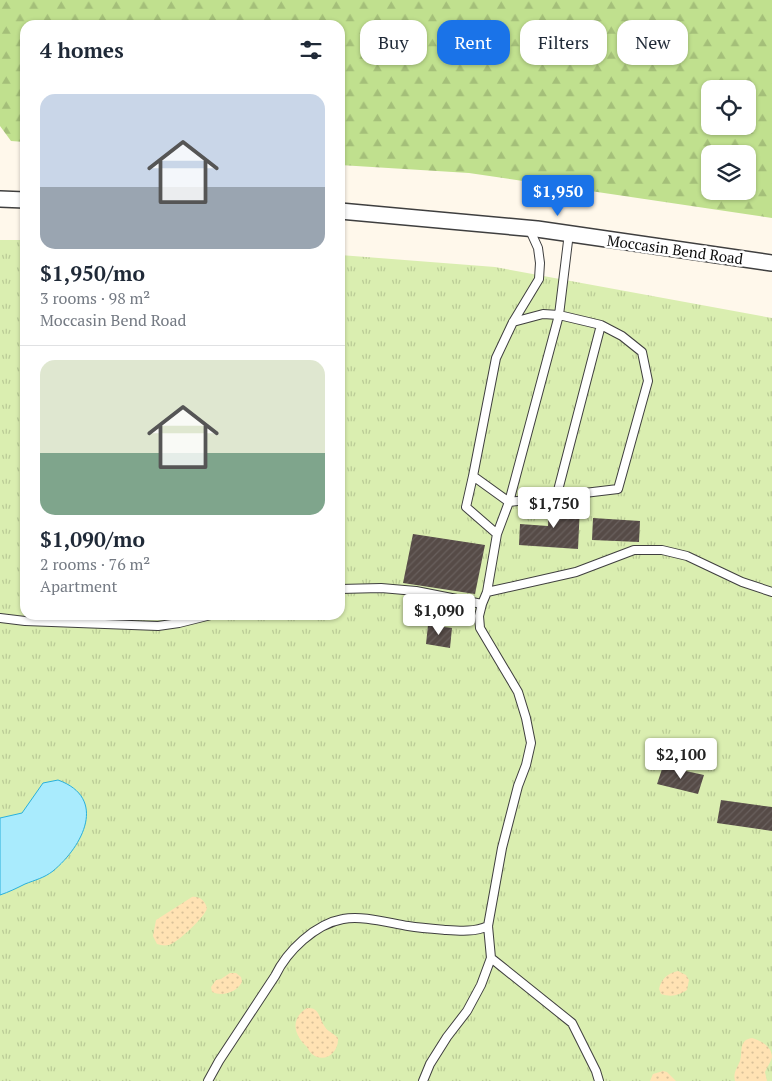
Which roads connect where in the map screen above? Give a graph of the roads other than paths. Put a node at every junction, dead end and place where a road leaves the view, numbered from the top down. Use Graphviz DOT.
graph roads {
  1 [pos="0,199"];
  2 [pos="20,200"];
  3 [pos="345,211"];
  4 [pos="529,228"];
  5 [pos="569,233"];
  6 [pos="772,263"];
  7 [pos="559,315"];
  8 [pos="513,322"];
  9 [pos="600,325"];
  10 [pos="473,476"];
  11 [pos="556,498"];
  12 [pos="509,502"];
  13 [pos="497,534"];
  14 [pos="345,589"];
  15 [pos="487,592"];
  16 [pos="772,592"];
  17 [pos="482,604"];
  18 [pos="0,618"];
  19 [pos="191,620"];
  20 [pos="488,926"];
  21 [pos="492,958"];
  22 [pos="208,1081"];
  23 [pos="423,1081"];
  24 [pos="599,1081"];
  1 -- 2 [label="street"];
  3 -- 4 [label="street, Moccasin Bend Road"];
  4 -- 5 [label="street, Moccasin Bend Road"];
  4 -- 8 [label="lane"];
  5 -- 6 [label="street, Moccasin Bend Road"];
  5 -- 7 [label="lane"];
  7 -- 8 [label="lane"];
  7 -- 9 [label="lane"];
  7 -- 12 [label="lane"];
  8 -- 10 [label="lane"];
  9 -- 11 [label="lane"];
  9 -- 11 [label="lane"];
  10 -- 12 [label="lane"];
  10 -- 13 [label="lane"];
  11 -- 12 [label="lane"];
  12 -- 13 [label="lane"];
  13 -- 15 [label="lane"];
  14 -- 17 [label="lane"];
  15 -- 16 [label="lane"];
  15 -- 17 [label="lane"];
  17 -- 20 [label="lane"];
  18 -- 19 [label="lane"];
  20 -- 21 [label="lane"];
  20 -- 22 [label="lane"];
  21 -- 23 [label="lane"];
  21 -- 24 [label="lane"];
}
